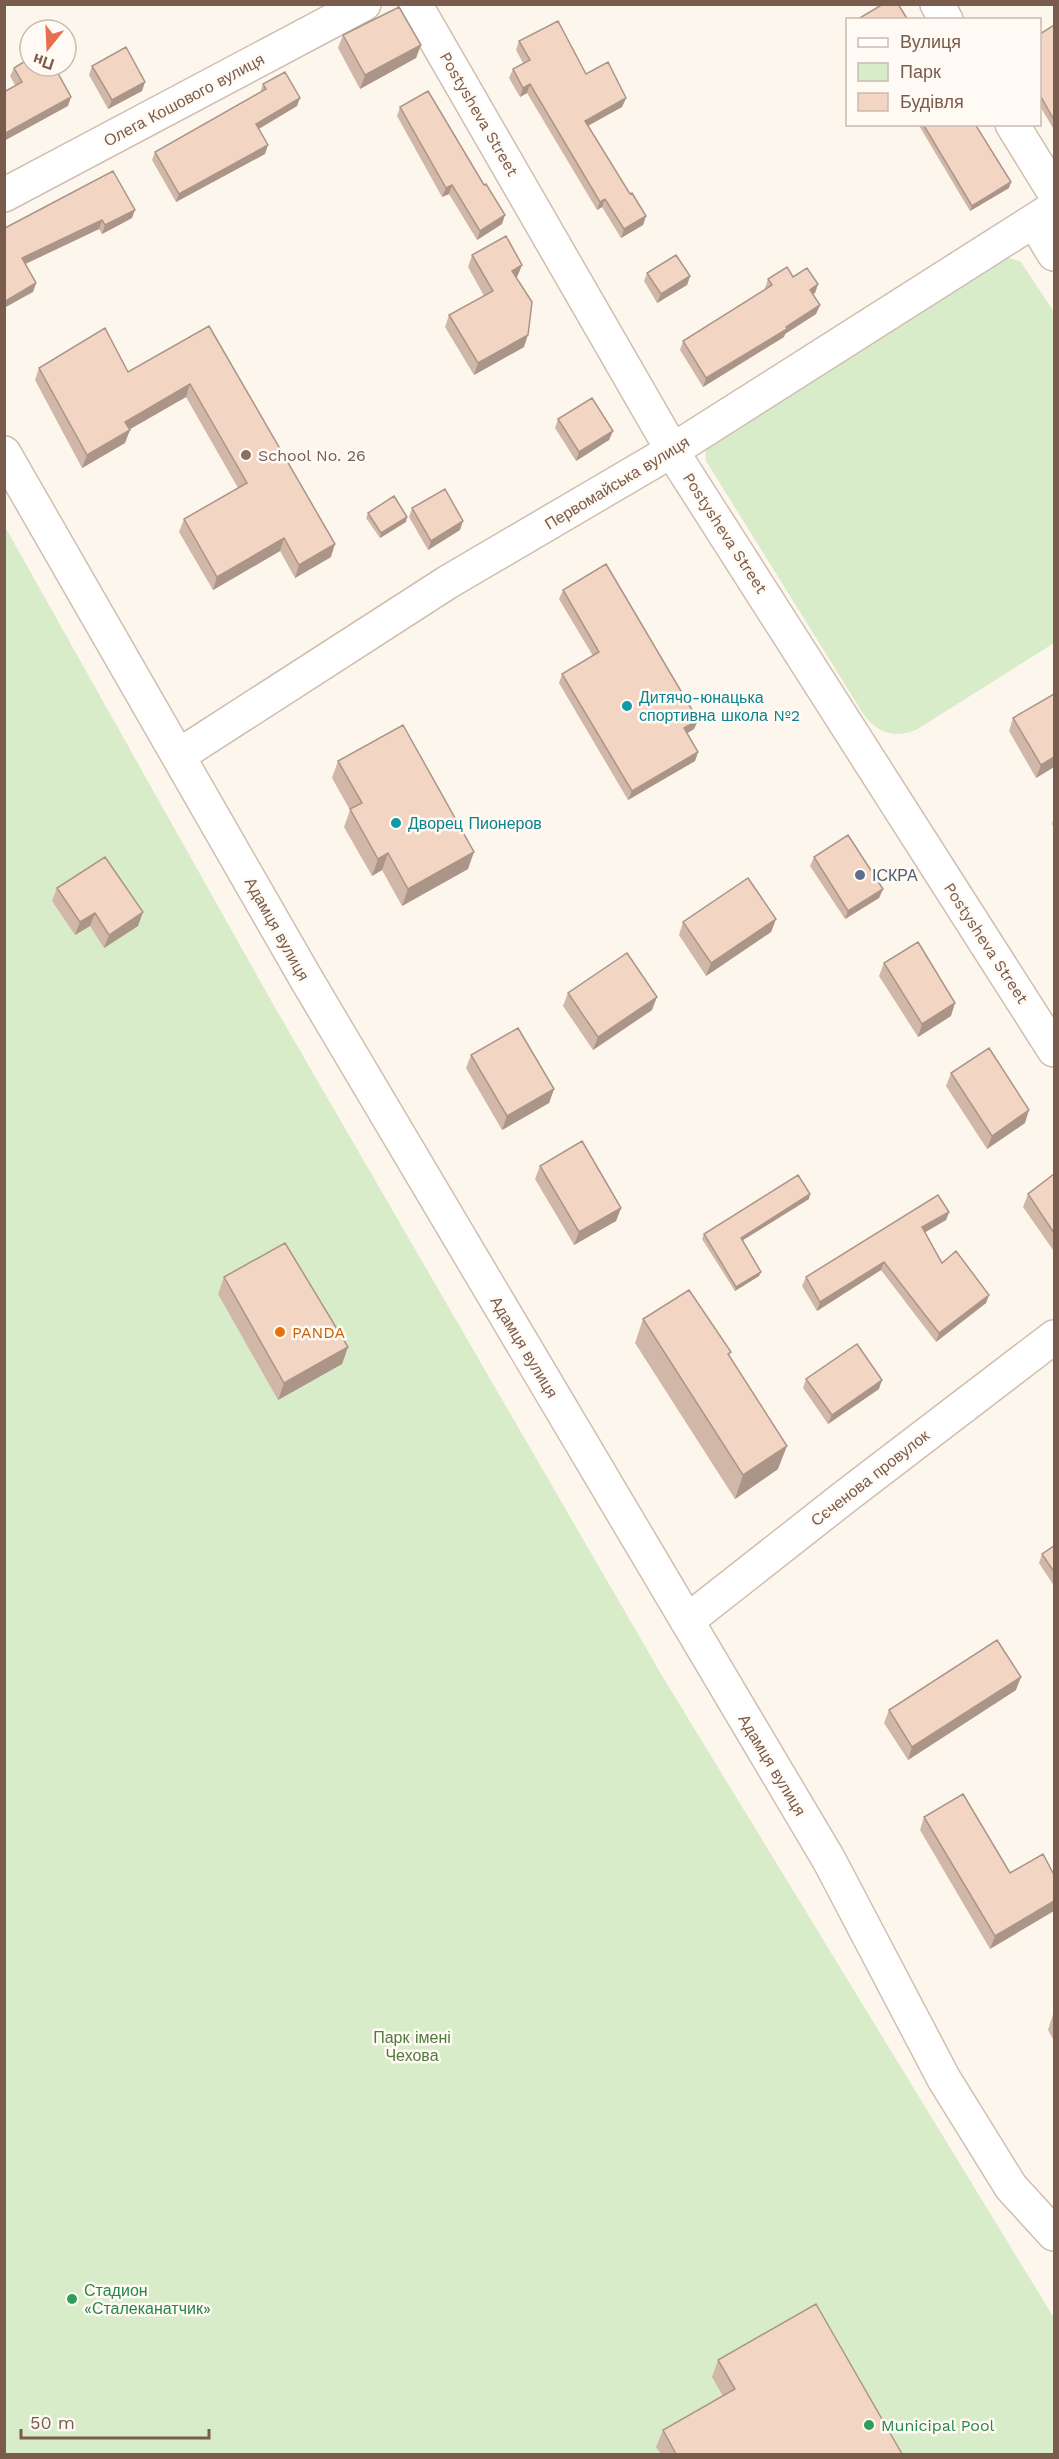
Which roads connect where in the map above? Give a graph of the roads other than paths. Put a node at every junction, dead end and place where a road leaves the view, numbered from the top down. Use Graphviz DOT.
graph roads {
  1 [pos="364,4"];
  2 [pos="415,4"];
  3 [pos="937,4"];
  4 [pos="945,18"];
  5 [pos="1013,126"];
  6 [pos="1054,192"];
  7 [pos="4,195"];
  8 [pos="1044,214"];
  9 [pos="1054,254"];
  10 [pos="673,450"];
  11 [pos="4,453"];
  12 [pos="178,756"];
  13 [pos="1054,1050"];
  14 [pos="1054,1336"];
  15 [pos="687,1621"];
  16 [pos="1054,2234"];
  1 -- 7 [label="street, Олега Кошового вулиця"];
  2 -- 10 [label="street, Postysheva Street"];
  3 -- 4 [label="street"];
  5 -- 6 [label="street"];
  8 -- 9 [label="street"];
  8 -- 10 [label="street, Первомайська вулиця"];
  10 -- 12 [label="street, Первомайська вулиця"];
  10 -- 13 [label="street, Postysheva Street"];
  11 -- 12 [label="street, Адамця вулиця"];
  12 -- 15 [label="street, Адамця вулиця"];
  14 -- 15 [label="street, Сєченова провулок"];
  15 -- 16 [label="street, Адамця вулиця"];
}
